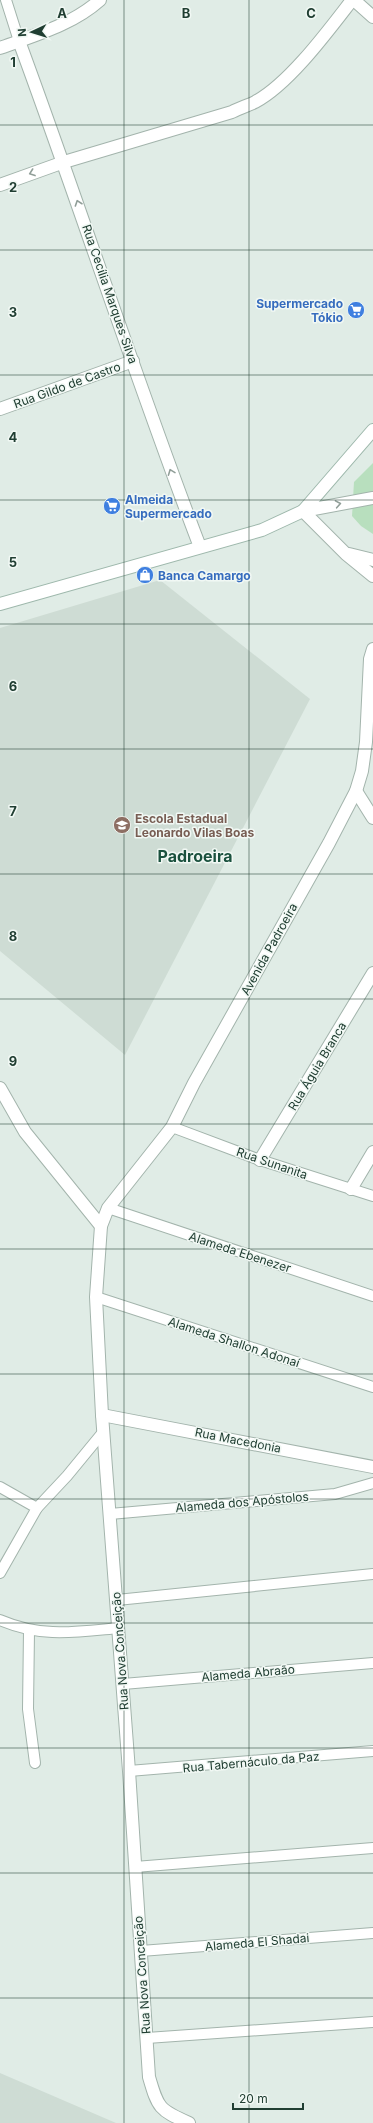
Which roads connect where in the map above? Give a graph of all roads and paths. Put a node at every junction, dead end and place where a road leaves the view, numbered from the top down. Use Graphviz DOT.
graph roads {
  1 [pos="6,0"];
  2 [pos="100,0"];
  3 [pos="353,0"];
  4 [pos="373,17"];
  5 [pos="19,41"];
  6 [pos="0,48"];
  7 [pos="64,162"];
  8 [pos="0,185"];
  9 [pos="133,360"];
  10 [pos="0,409"];
  11 [pos="373,430"];
  12 [pos="373,498"];
  13 [pos="303,511"];
  14 [pos="200,547"];
  15 [pos="346,554"];
  16 [pos="373,560"];
  17 [pos="373,576"];
  18 [pos="0,604"];
  19 [pos="373,649"];
  20 [pos="356,790"];
  21 [pos="373,818"];
  22 [pos="373,972"];
  23 [pos="0,1088"];
  24 [pos="172,1127"];
  25 [pos="373,1152"];
  26 [pos="260,1160"];
  27 [pos="351,1189"];
  28 [pos="373,1196"];
  29 [pos="108,1208"];
  30 [pos="101,1226"];
  31 [pos="373,1296"];
  32 [pos="96,1297"];
  33 [pos="373,1387"];
  34 [pos="102,1415"];
  35 [pos="104,1431"];
  36 [pos="373,1467"];
  37 [pos="373,1483"];
  38 [pos="0,1486"];
  39 [pos="37,1508"];
  40 [pos="110,1514"];
  41 [pos="0,1573"];
  42 [pos="373,1574"];
  43 [pos="117,1600"];
  44 [pos="0,1620"];
  45 [pos="119,1628"];
  46 [pos="29,1631"];
  47 [pos="373,1662"];
  48 [pos="123,1684"];
  49 [pos="373,1751"];
  50 [pos="35,1763"];
  51 [pos="129,1771"];
  52 [pos="373,1848"];
  53 [pos="135,1867"];
  54 [pos="373,1933"];
  55 [pos="141,1951"];
  56 [pos="373,2022"];
  57 [pos="146,2038"];
  58 [pos="189,2123"];
  1 -- 5 [label="lane"];
  2 -- 5 [label="street"];
  3 -- 4 [label="street"];
  3 -- 7 [label="street"];
  5 -- 6 [label="street"];
  5 -- 7 [label="street, Rua Cecília Marques Silva"];
  7 -- 8 [label="street, one-way"];
  9 -- 7 [label="street, Rua Cecília Marques Silva, one-way"];
  9 -- 10 [label="street, Rua Gildo de Castro"];
  14 -- 9 [label="street, Rua Cecília Marques Silva, one-way"];
  11 -- 13 [label="street"];
  13 -- 12 [label="street, one-way"];
  13 -- 14 [label="street"];
  13 -- 15 [label="street"];
  14 -- 18 [label="street"];
  15 -- 16 [label="street"];
  15 -- 17 [label="street"];
  19 -- 20 [label="street, Avenida Padroeira"];
  20 -- 21 [label="street"];
  20 -- 24 [label="street, Avenida Padroeira"];
  22 -- 26 [label="street, Rua Águia Branca"];
  23 -- 30 [label="street"];
  24 -- 26 [label="lane, Rua Sunanita"];
  24 -- 29 [label="street, Avenida Padroeira"];
  25 -- 27 [label="street"];
  26 -- 27 [label="lane, Rua Sunanita"];
  27 -- 28 [label="lane, Rua Sunanita"];
  29 -- 30 [label="street, Avenida Padroeira"];
  29 -- 31 [label="lane, Alameda Ebenezer"];
  30 -- 32 [label="street, Rua Nova Conceição"];
  32 -- 33 [label="lane, Alameda Shallon Adonaí"];
  32 -- 34 [label="street, Rua Nova Conceição"];
  34 -- 35 [label="street, Rua Nova Conceição"];
  34 -- 36 [label="street, Rua Macedonia"];
  35 -- 39 [label="lane"];
  35 -- 40 [label="street, Rua Nova Conceição"];
  37 -- 40 [label="lane, Alameda dos Apóstolos"];
  38 -- 39 [label="lane"];
  39 -- 41 [label="lane"];
  40 -- 43 [label="street, Rua Nova Conceição"];
  42 -- 43 [label="lane"];
  43 -- 45 [label="street, Rua Nova Conceição"];
  44 -- 46 [label="lane"];
  45 -- 46 [label="lane"];
  45 -- 48 [label="street, Rua Nova Conceição"];
  46 -- 50 [label="lane"];
  47 -- 48 [label="lane, Alameda Abraão"];
  48 -- 51 [label="street, Rua Nova Conceição"];
  49 -- 51 [label="lane, Rua Tabernáculo da Paz"];
  51 -- 53 [label="street, Rua Nova Conceição"];
  52 -- 53 [label="lane"];
  53 -- 55 [label="street, Rua Nova Conceição"];
  54 -- 55 [label="lane, Alameda El Shadai"];
  55 -- 57 [label="street, Rua Nova Conceição"];
  56 -- 57 [label="lane"];
  57 -- 58 [label="street, Rua Nova Conceição"];
}
